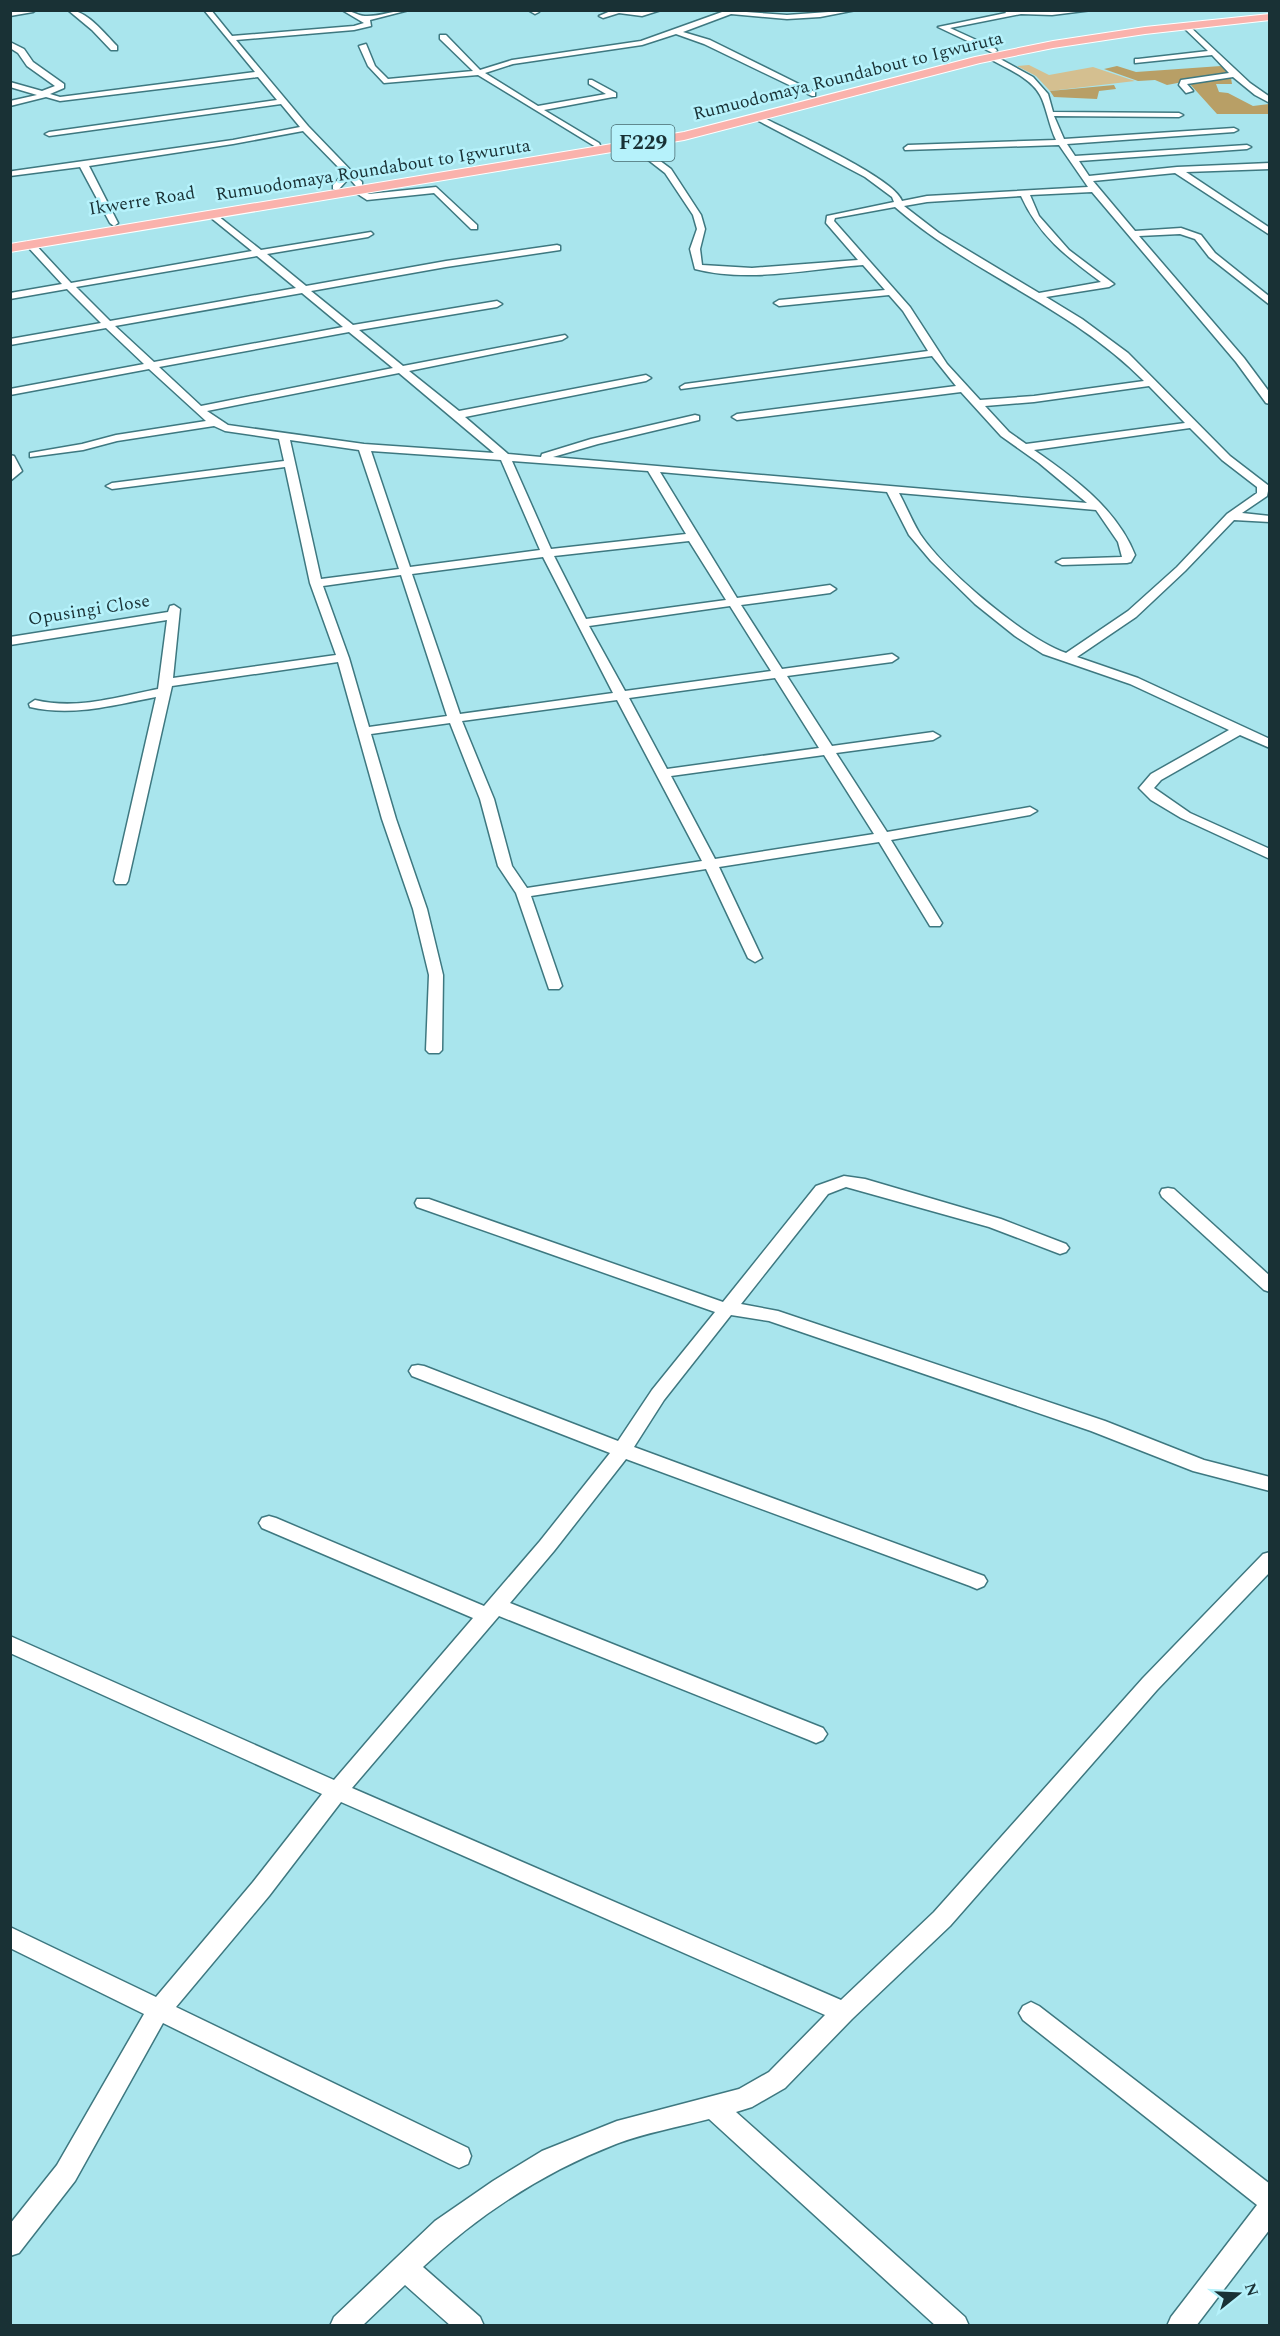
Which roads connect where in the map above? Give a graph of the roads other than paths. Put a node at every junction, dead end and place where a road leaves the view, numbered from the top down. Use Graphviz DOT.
graph roads {
  1 [pos="33,10"];
  2 [pos="71,10"];
  3 [pos="207,10"];
  4 [pos="345,10"];
  5 [pos="406,10"];
  6 [pos="657,10"];
  7 [pos="721,10"];
  8 [pos="853,10"];
  9 [pos="1004,10"];
  10 [pos="1089,10"];
  11 [pos="19,11"];
  12 [pos="1078,11"];
  13 [pos="730,12"];
  14 [pos="1017,13"];
  15 [pos="10,14"];
  16 [pos="603,16"];
  17 [pos="1269,16"];
  18 [pos="363,19"];
  19 [pos="1187,26"];
  20 [pos="676,32"];
  21 [pos="443,37"];
  22 [pos="230,38"];
  23 [pos="10,44"];
  24 [pos="363,46"];
  25 [pos="114,48"];
  26 [pos="1211,53"];
  27 [pos="993,54"];
  28 [pos="1138,62"];
  29 [pos="479,73"];
  30 [pos="260,74"];
  31 [pos="1237,74"];
  32 [pos="877,76"];
  33 [pos="895,81"];
  34 [pos="592,82"];
  35 [pos="10,84"];
  36 [pos="1189,91"];
  37 [pos="45,94"];
  38 [pos="812,94"];
  39 [pos="1269,94"];
  40 [pos="1259,95"];
  41 [pos="1269,100"];
  42 [pos="284,101"];
  43 [pos="10,104"];
  44 [pos="535,109"];
  45 [pos="1051,114"];
  46 [pos="1179,115"];
  47 [pos="759,119"];
  48 [pos="305,128"];
  49 [pos="1234,130"];
  50 [pos="49,134"];
  51 [pos="1061,142"];
  52 [pos="596,145"];
  53 [pos="633,145"];
  54 [pos="1247,147"];
  55 [pos="908,148"];
  56 [pos="1073,159"];
  57 [pos="86,164"];
  58 [pos="1267,168"];
  59 [pos="1178,170"];
  60 [pos="13,174"];
  61 [pos="1087,179"];
  62 [pos="355,182"];
  63 [pos="1094,189"];
  64 [pos="1025,195"];
  65 [pos="899,206"];
  66 [pos="213,215"];
  67 [pos="114,224"];
  68 [pos="474,227"];
  69 [pos="1269,232"];
  70 [pos="368,234"];
  71 [pos="1134,234"];
  72 [pos="10,240"];
  73 [pos="30,244"];
  74 [pos="10,248"];
  75 [pos="557,248"];
  76 [pos="257,252"];
  77 [pos="863,262"];
  78 [pos="68,286"];
  79 [pos="305,291"];
  80 [pos="890,292"];
  81 [pos="10,296"];
  82 [pos="1036,296"];
  83 [pos="1269,302"];
  84 [pos="779,303"];
  85 [pos="497,304"];
  86 [pos="109,325"];
  87 [pos="350,330"];
  88 [pos="562,337"];
  89 [pos="10,342"];
  90 [pos="935,353"];
  91 [pos="152,366"];
  92 [pos="401,371"];
  93 [pos="646,378"];
  94 [pos="1151,382"];
  95 [pos="685,387"];
  96 [pos="964,388"];
  97 [pos="10,392"];
  98 [pos="1269,401"];
  99 [pos="979,403"];
  100 [pos="198,410"];
  101 [pos="457,415"];
  102 [pos="737,417"];
  103 [pos="695,418"];
  104 [pos="215,423"];
  105 [pos="1190,425"];
  106 [pos="284,438"];
  107 [pos="364,447"];
  108 [pos="1022,448"];
  109 [pos="34,455"];
  110 [pos="505,457"];
  111 [pos="10,458"];
  112 [pos="536,459"];
  113 [pos="290,463"];
  114 [pos="652,468"];
  115 [pos="10,478"];
  116 [pos="1266,484"];
  117 [pos="112,486"];
  118 [pos="892,490"];
  119 [pos="1099,507"];
  120 [pos="1231,516"];
  121 [pos="1269,519"];
  122 [pos="692,537"];
  123 [pos="548,553"];
  124 [pos="1062,562"];
  125 [pos="405,571"];
  126 [pos="316,583"];
  127 [pos="830,589"];
  128 [pos="731,602"];
  129 [pos="582,623"];
  130 [pos="10,641"];
  131 [pos="343,658"];
  132 [pos="892,658"];
  133 [pos="1067,658"];
  134 [pos="778,673"];
  135 [pos="165,687"];
  136 [pos="621,694"];
  137 [pos="35,704"];
  138 [pos="455,719"];
  139 [pos="366,731"];
  140 [pos="1237,731"];
  141 [pos="933,736"];
  142 [pos="1269,744"];
  143 [pos="827,751"];
  144 [pos="664,773"];
  145 [pos="1030,811"];
  146 [pos="884,837"];
  147 [pos="1269,855"];
  148 [pos="711,864"];
  149 [pos="121,881"];
  150 [pos="523,893"];
  151 [pos="935,923"];
  152 [pos="754,957"];
  153 [pos="554,986"];
  154 [pos="434,1050"];
  155 [pos="1168,1193"];
  156 [pos="423,1203"];
  157 [pos="1060,1248"];
  158 [pos="1269,1286"];
  159 [pos="726,1309"];
  160 [pos="418,1371"];
  161 [pos="622,1450"];
  162 [pos="1269,1484"];
  163 [pos="269,1523"];
  164 [pos="1269,1559"];
  165 [pos="977,1581"];
  166 [pos="492,1611"];
  167 [pos="10,1644"];
  168 [pos="816,1734"];
  169 [pos="337,1791"];
  170 [pos="10,1937"];
  171 [pos="158,2011"];
  172 [pos="844,2012"];
  173 [pos="1031,2013"];
  174 [pos="714,2108"];
  175 [pos="459,2156"];
  176 [pos="1269,2200"];
  177 [pos="1269,2208"];
  178 [pos="10,2244"];
  179 [pos="405,2268"];
  180 [pos="343,2325"];
  181 [pos="471,2325"];
  182 [pos="956,2325"];
  183 [pos="1180,2325"];
  1 -- 11 [label="street"];
  2 -- 25 [label="street"];
  3 -- 22 [label="street"];
  4 -- 18 [label="street"];
  5 -- 18 [label="street"];
  6 -- 16 [label="street"];
  7 -- 13 [label="street"];
  8 -- 13 [label="street"];
  9 -- 14 [label="street"];
  10 -- 12 [label="street"];
  11 -- 15 [label="street"];
  12 -- 14 [label="street"];
  13 -- 20 [label="street"];
  14 -- 27 [label="street"];
  17 -- 19 [label="main road, Rumuodomaya Roundabout to Igwuruta / F229"];
  17 -- 27 [label="main road, Ikwerre Road / F229"];
  18 -- 22 [label="street"];
  19 -- 26 [label="street"];
  19 -- 27 [label="main road, Rumuodomaya Roundabout to Igwuruta / F229"];
  20 -- 29 [label="street"];
  20 -- 38 [label="street"];
  21 -- 29 [label="street"];
  22 -- 30 [label="street"];
  23 -- 37 [label="street"];
  24 -- 29 [label="street"];
  26 -- 28 [label="street"];
  26 -- 31 [label="street"];
  27 -- 32 [label="main road, Ikwerre Road / F229"];
  27 -- 33 [label="main road, Rumuodomaya Roundabout to Igwuruta / F229"];
  27 -- 45 [label="street"];
  29 -- 44 [label="street"];
  30 -- 37 [label="street"];
  30 -- 42 [label="street"];
  31 -- 36 [label="street"];
  31 -- 40 [label="street"];
  32 -- 33 [label="main road"];
  32 -- 38 [label="main road, Ikwerre Road / F229"];
  33 -- 47 [label="main road, Rumuodomaya Roundabout to Igwuruta / F229"];
  34 -- 44 [label="street"];
  35 -- 37 [label="street"];
  37 -- 43 [label="street"];
  38 -- 52 [label="main road, Ikwerre Road / F229"];
  39 -- 40 [label="street"];
  40 -- 41 [label="street"];
  42 -- 48 [label="street"];
  42 -- 50 [label="street"];
  44 -- 52 [label="street"];
  45 -- 46 [label="street"];
  45 -- 51 [label="street"];
  47 -- 53 [label="main road, Rumuodomaya Roundabout to Igwuruta / F229"];
  47 -- 65 [label="street"];
  48 -- 57 [label="street"];
  48 -- 62 [label="street"];
  49 -- 51 [label="street"];
  51 -- 55 [label="street"];
  51 -- 56 [label="street"];
  52 -- 62 [label="main road, Ikwerre Road / F229"];
  53 -- 62 [label="main road, Rumuodomaya Roundabout to Igwuruta / F229"];
  53 -- 77 [label="street"];
  54 -- 56 [label="street"];
  56 -- 61 [label="street"];
  57 -- 60 [label="street"];
  57 -- 67 [label="street"];
  58 -- 59 [label="street"];
  59 -- 61 [label="street"];
  59 -- 69 [label="street"];
  61 -- 63 [label="street"];
  62 -- 66 [label="main road, Rumuodomaya Roundabout to Igwuruta"];
  62 -- 67 [label="main road, Ikwerre Road / F229"];
  62 -- 68 [label="street"];
  63 -- 64 [label="street"];
  63 -- 71 [label="street"];
  64 -- 65 [label="street"];
  64 -- 82 [label="street"];
  65 -- 77 [label="street"];
  65 -- 82 [label="street"];
  66 -- 73 [label="main road, Rumuodomaya Roundabout to Igwuruta"];
  66 -- 76 [label="street"];
  67 -- 72 [label="main road, Ikwerre Road / F229"];
  70 -- 76 [label="street"];
  71 -- 83 [label="street"];
  71 -- 98 [label="street"];
  73 -- 74 [label="main road, Rumuodomaya Roundabout to Igwuruta"];
  73 -- 78 [label="street"];
  75 -- 79 [label="street"];
  76 -- 78 [label="street"];
  76 -- 79 [label="street"];
  77 -- 80 [label="street"];
  78 -- 81 [label="street"];
  78 -- 86 [label="street"];
  79 -- 86 [label="street"];
  79 -- 87 [label="street"];
  80 -- 84 [label="street"];
  80 -- 90 [label="street"];
  82 -- 94 [label="street"];
  85 -- 87 [label="street"];
  86 -- 89 [label="street"];
  86 -- 91 [label="street"];
  87 -- 91 [label="street"];
  87 -- 92 [label="street"];
  88 -- 92 [label="street"];
  90 -- 95 [label="street"];
  90 -- 96 [label="street"];
  91 -- 97 [label="street"];
  91 -- 100 [label="street"];
  92 -- 100 [label="street"];
  92 -- 101 [label="street"];
  93 -- 101 [label="street"];
  94 -- 99 [label="street"];
  94 -- 105 [label="street"];
  96 -- 99 [label="street"];
  96 -- 102 [label="street"];
  99 -- 108 [label="street"];
  100 -- 104 [label="street"];
  101 -- 110 [label="street"];
  103 -- 112 [label="street"];
  104 -- 106 [label="street"];
  104 -- 109 [label="street"];
  105 -- 108 [label="street"];
  105 -- 116 [label="street"];
  106 -- 107 [label="street"];
  106 -- 113 [label="street"];
  107 -- 110 [label="street"];
  107 -- 125 [label="street"];
  108 -- 119 [label="street"];
  110 -- 112 [label="street"];
  110 -- 123 [label="street"];
  111 -- 115 [label="street"];
  112 -- 114 [label="street"];
  113 -- 117 [label="street"];
  113 -- 126 [label="street"];
  114 -- 118 [label="street"];
  114 -- 122 [label="street"];
  116 -- 120 [label="street"];
  118 -- 119 [label="street"];
  118 -- 133 [label="street"];
  119 -- 124 [label="street"];
  120 -- 121 [label="street"];
  120 -- 133 [label="street"];
  122 -- 123 [label="street"];
  122 -- 128 [label="street"];
  123 -- 125 [label="street"];
  123 -- 129 [label="street"];
  125 -- 126 [label="street"];
  125 -- 138 [label="street"];
  126 -- 131 [label="street"];
  127 -- 128 [label="street"];
  128 -- 129 [label="street"];
  128 -- 134 [label="street"];
  129 -- 136 [label="street"];
  130 -- 135 [label="street, Opusingi Close"];
  131 -- 135 [label="street"];
  131 -- 139 [label="street"];
  132 -- 134 [label="street"];
  133 -- 140 [label="street"];
  134 -- 136 [label="street"];
  134 -- 143 [label="street"];
  135 -- 137 [label="street"];
  135 -- 149 [label="street"];
  136 -- 138 [label="street"];
  136 -- 144 [label="street"];
  138 -- 139 [label="street"];
  138 -- 150 [label="street"];
  139 -- 154 [label="street"];
  140 -- 142 [label="street"];
  140 -- 147 [label="street"];
  141 -- 143 [label="street"];
  143 -- 144 [label="street"];
  143 -- 146 [label="street"];
  144 -- 148 [label="street"];
  145 -- 146 [label="street"];
  146 -- 148 [label="street"];
  146 -- 151 [label="street"];
  148 -- 150 [label="street"];
  148 -- 152 [label="street"];
  150 -- 153 [label="street"];
  155 -- 158 [label="street"];
  156 -- 159 [label="street"];
  157 -- 159 [label="street"];
  159 -- 161 [label="street"];
  159 -- 162 [label="street"];
  160 -- 161 [label="street"];
  161 -- 165 [label="street"];
  161 -- 166 [label="street"];
  163 -- 166 [label="street"];
  164 -- 172 [label="street"];
  166 -- 168 [label="street"];
  166 -- 169 [label="street"];
  167 -- 169 [label="street"];
  169 -- 171 [label="street"];
  169 -- 172 [label="street"];
  170 -- 171 [label="street"];
  171 -- 175 [label="street"];
  171 -- 178 [label="street"];
  172 -- 174 [label="street"];
  173 -- 176 [label="street"];
  174 -- 179 [label="street"];
  174 -- 182 [label="street"];
  177 -- 183 [label="street"];
  179 -- 180 [label="street"];
  179 -- 181 [label="street"];
}
